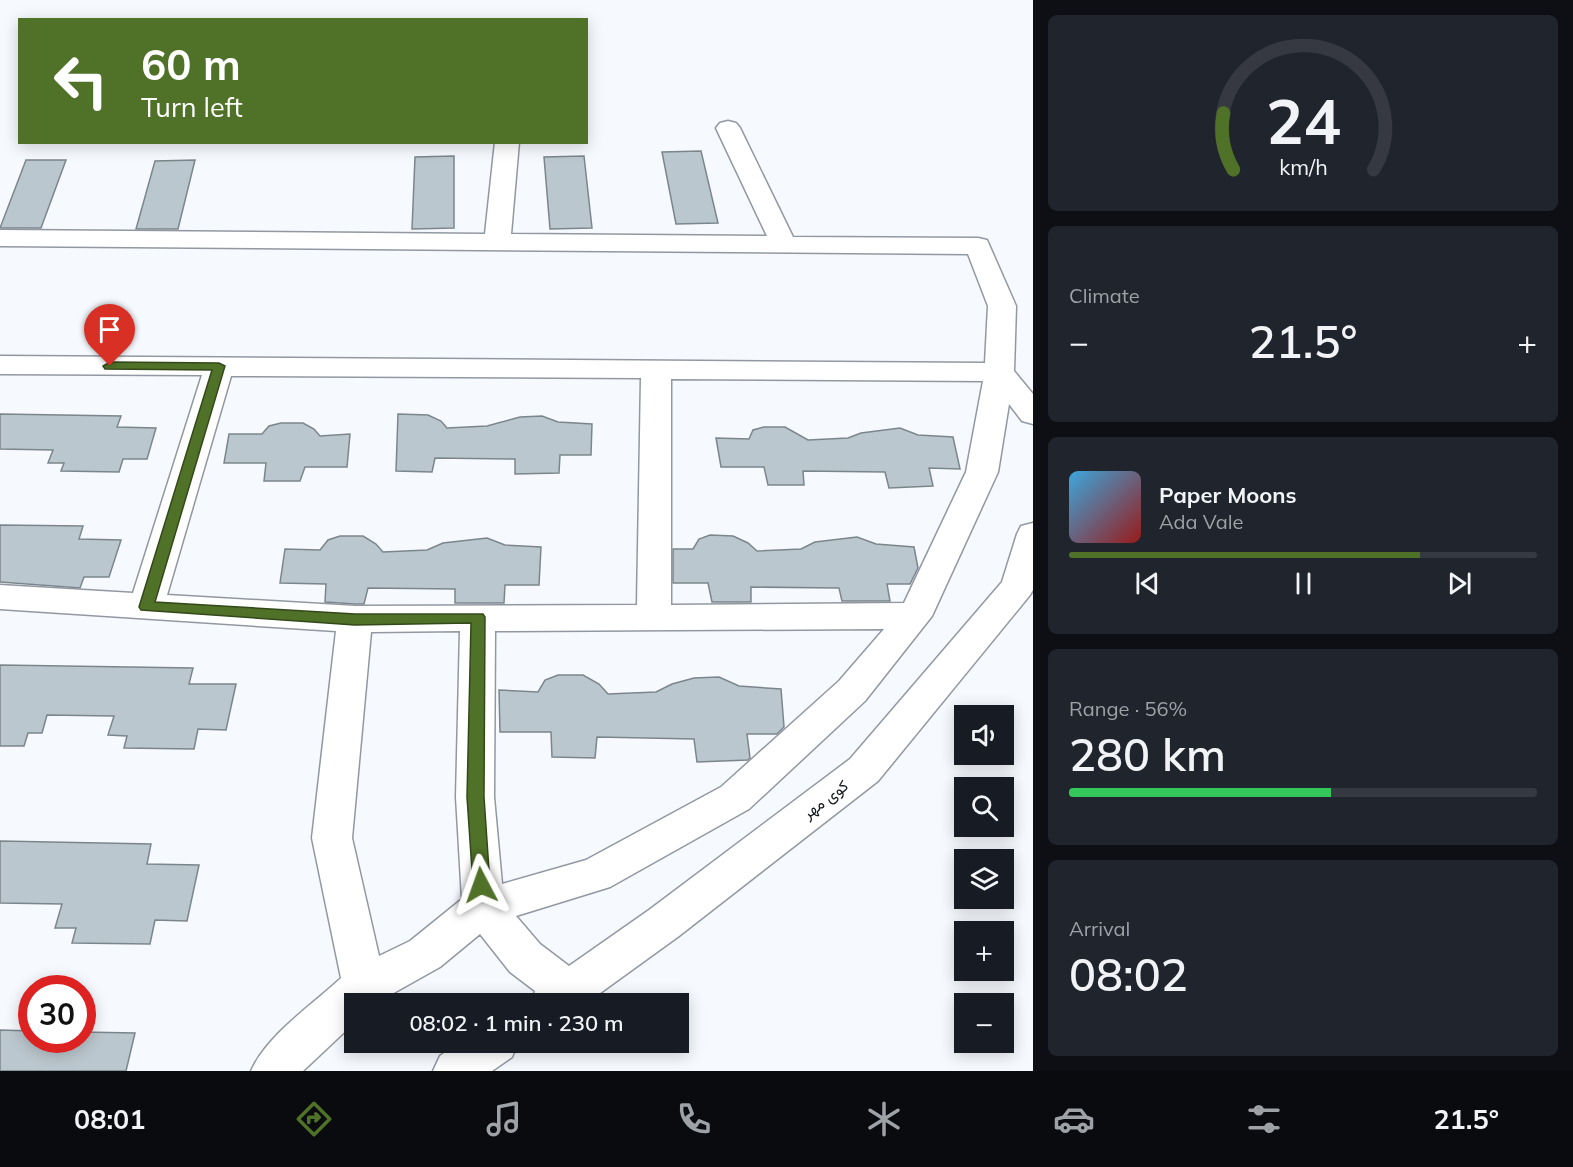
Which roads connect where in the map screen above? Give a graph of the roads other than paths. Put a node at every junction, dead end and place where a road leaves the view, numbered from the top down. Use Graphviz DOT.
graph roads {
  1 [pos="728,128"];
  2 [pos="507,144"];
  3 [pos="0,238"];
  4 [pos="497,242"];
  5 [pos="784,244"];
  6 [pos="0,366"];
  7 [pos="219,366"];
  8 [pos="656,369"];
  9 [pos="999,372"];
  10 [pos="1033,414"];
  11 [pos="1033,534"];
  12 [pos="0,597"];
  13 [pos="146,607"];
  14 [pos="915,616"];
  15 [pos="478,617"];
  16 [pos="654,617"];
  17 [pos="355,619"];
  18 [pos="483,907"];
  19 [pos="364,985"];
  20 [pos="556,993"];
  21 [pos="566,993"];
  22 [pos="481,1053"];
  23 [pos="274,1071"];
  24 [pos="456,1071"];
  1 -- 5 [label="street"];
  2 -- 4 [label="street"];
  3 -- 4 [label="street"];
  4 -- 5 [label="street"];
  5 -- 9 [label="street"];
  6 -- 7 [label="street"];
  7 -- 8 [label="street"];
  7 -- 13 [label="street"];
  8 -- 9 [label="street"];
  8 -- 16 [label="street"];
  9 -- 10 [label="street"];
  9 -- 14 [label="street"];
  11 -- 21 [label="street, کوی مهر"];
  12 -- 13 [label="street"];
  13 -- 17 [label="street"];
  14 -- 16 [label="street"];
  14 -- 18 [label="street"];
  15 -- 16 [label="street"];
  15 -- 17 [label="street"];
  15 -- 18 [label="street"];
  17 -- 19 [label="street"];
  18 -- 19 [label="street"];
  18 -- 20 [label="street"];
  19 -- 23 [label="street"];
  22 -- 24 [label="street"];
}
